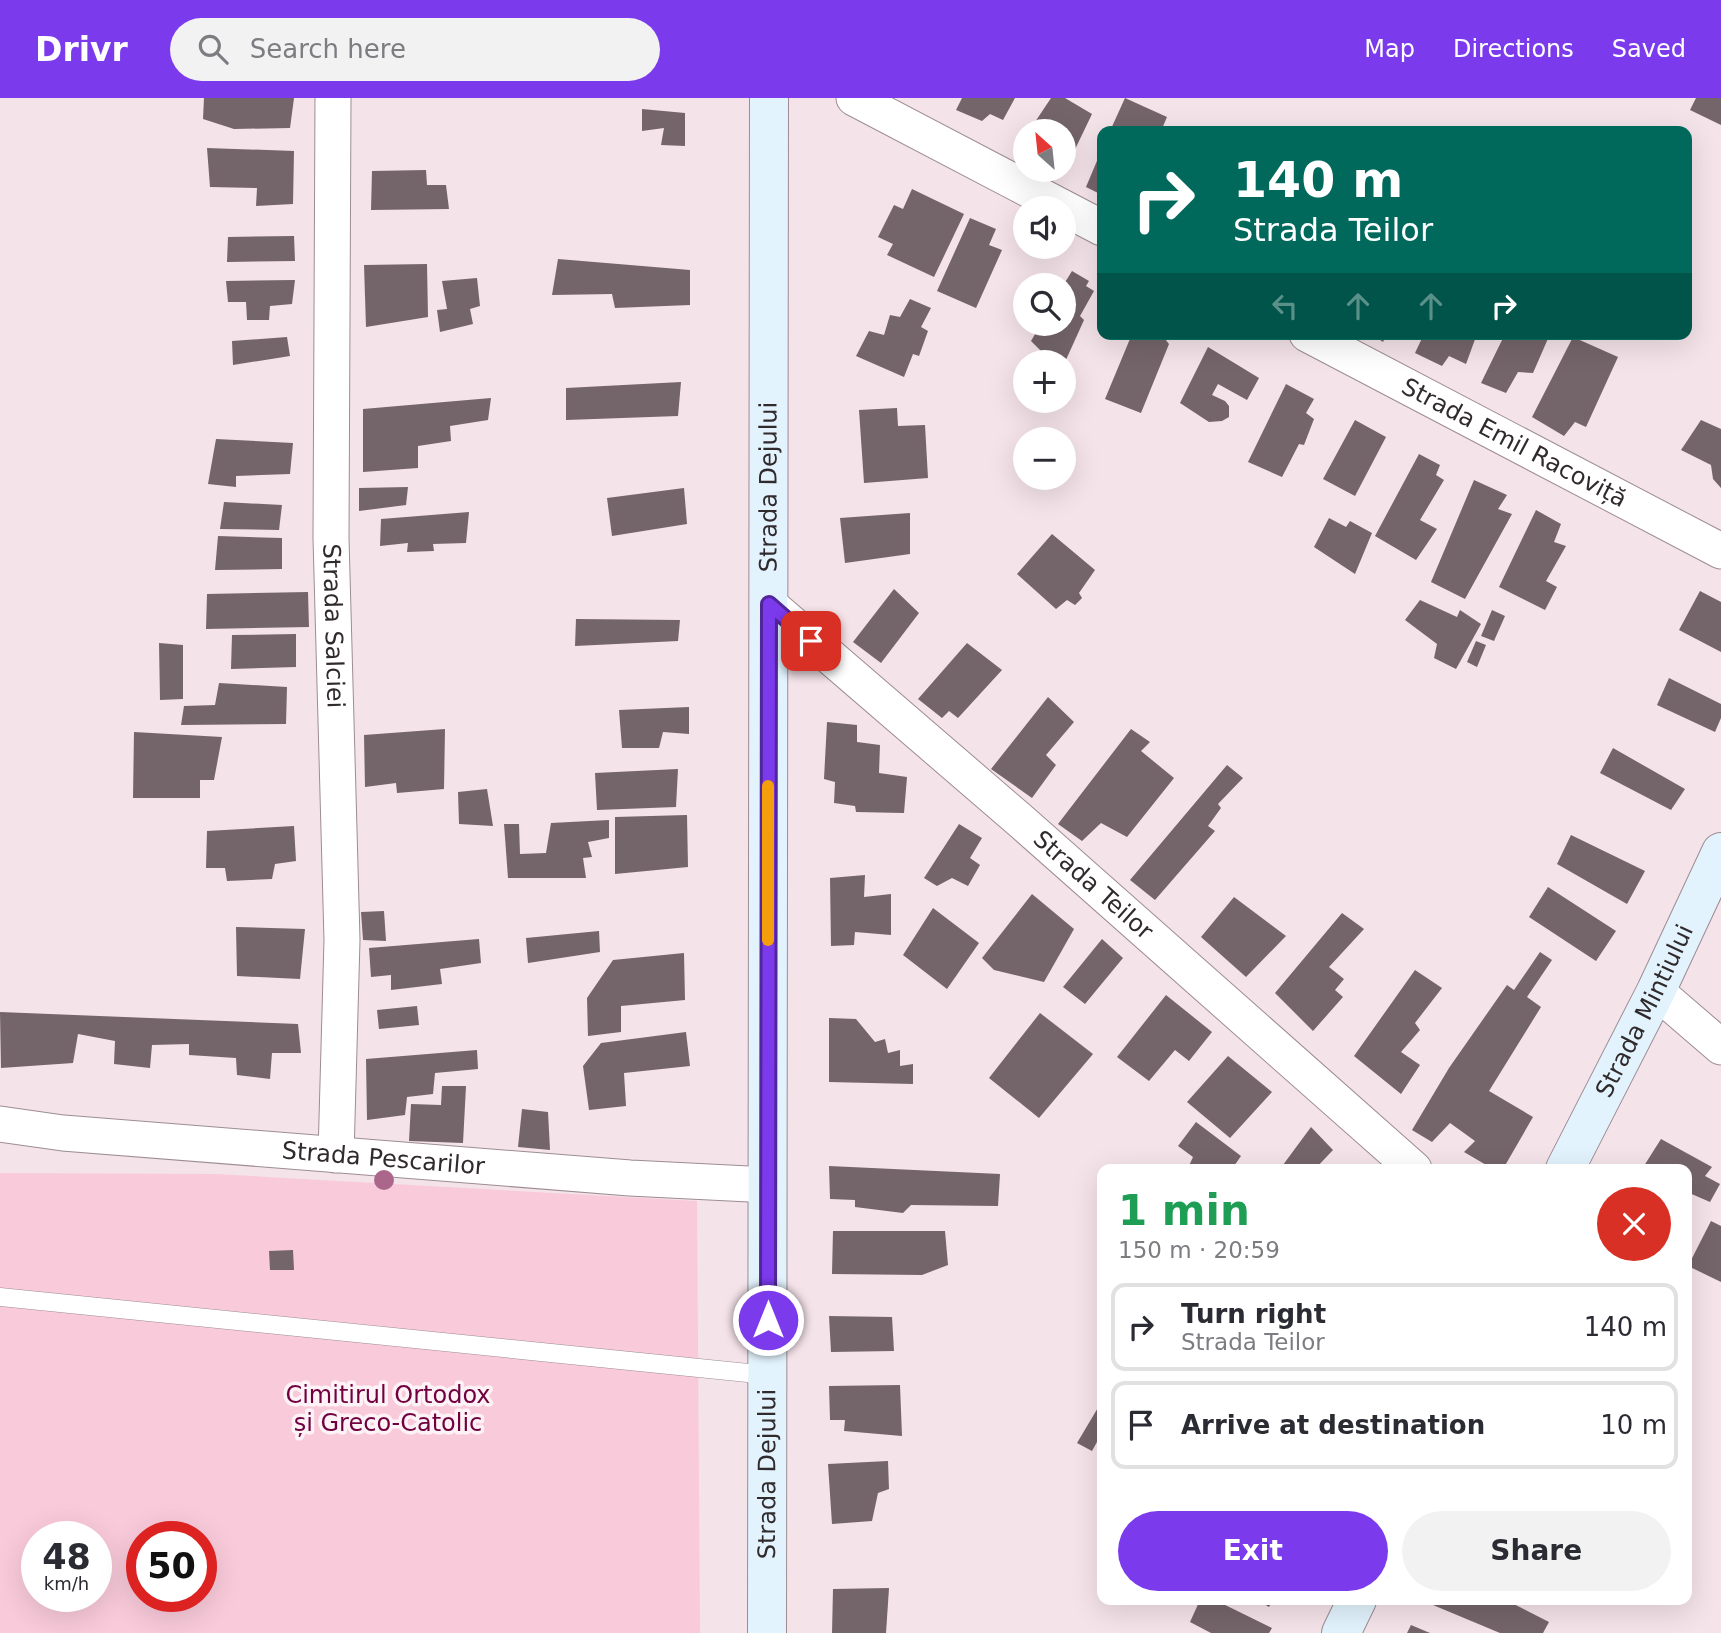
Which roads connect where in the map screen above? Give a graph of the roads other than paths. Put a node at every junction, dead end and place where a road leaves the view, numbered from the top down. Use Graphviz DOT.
graph roads {
  1 [pos="333,98"];
  2 [pos="769,98"];
  3 [pos="854,98"];
  4 [pos="1097,225"];
  5 [pos="1318,340"];
  6 [pos="1721,551"];
  7 [pos="769,604"];
  8 [pos="1721,852"];
  9 [pos="1656,990"];
  10 [pos="1721,1048"];
  11 [pos="0,1124"];
  12 [pos="336,1155"];
  13 [pos="1408,1164"];
  14 [pos="1568,1164"];
  15 [pos="768,1185"];
  16 [pos="0,1297"];
  17 [pos="768,1375"];
  18 [pos="1355,1605"];
  19 [pos="767,1633"];
  20 [pos="1341,1633"];
  1 -- 12 [label="street, Strada Salciei"];
  2 -- 7 [label="main road, Strada Dejului"];
  3 -- 4 [label="street"];
  5 -- 6 [label="street, Strada Emil Racoviță"];
  7 -- 13 [label="street, Strada Teilor"];
  7 -- 15 [label="main road, Strada Dejului"];
  8 -- 9 [label="main road, Strada Mintiului"];
  9 -- 10 [label="street"];
  9 -- 14 [label="main road, Strada Mintiului"];
  11 -- 12 [label="street, Strada Pescarilor"];
  12 -- 15 [label="street, Strada Pescarilor"];
  15 -- 17 [label="main road, Strada Dejului"];
  16 -- 17 [label="lane"];
  17 -- 19 [label="main road, Strada Dejului"];
  18 -- 20 [label="main road"];
}
